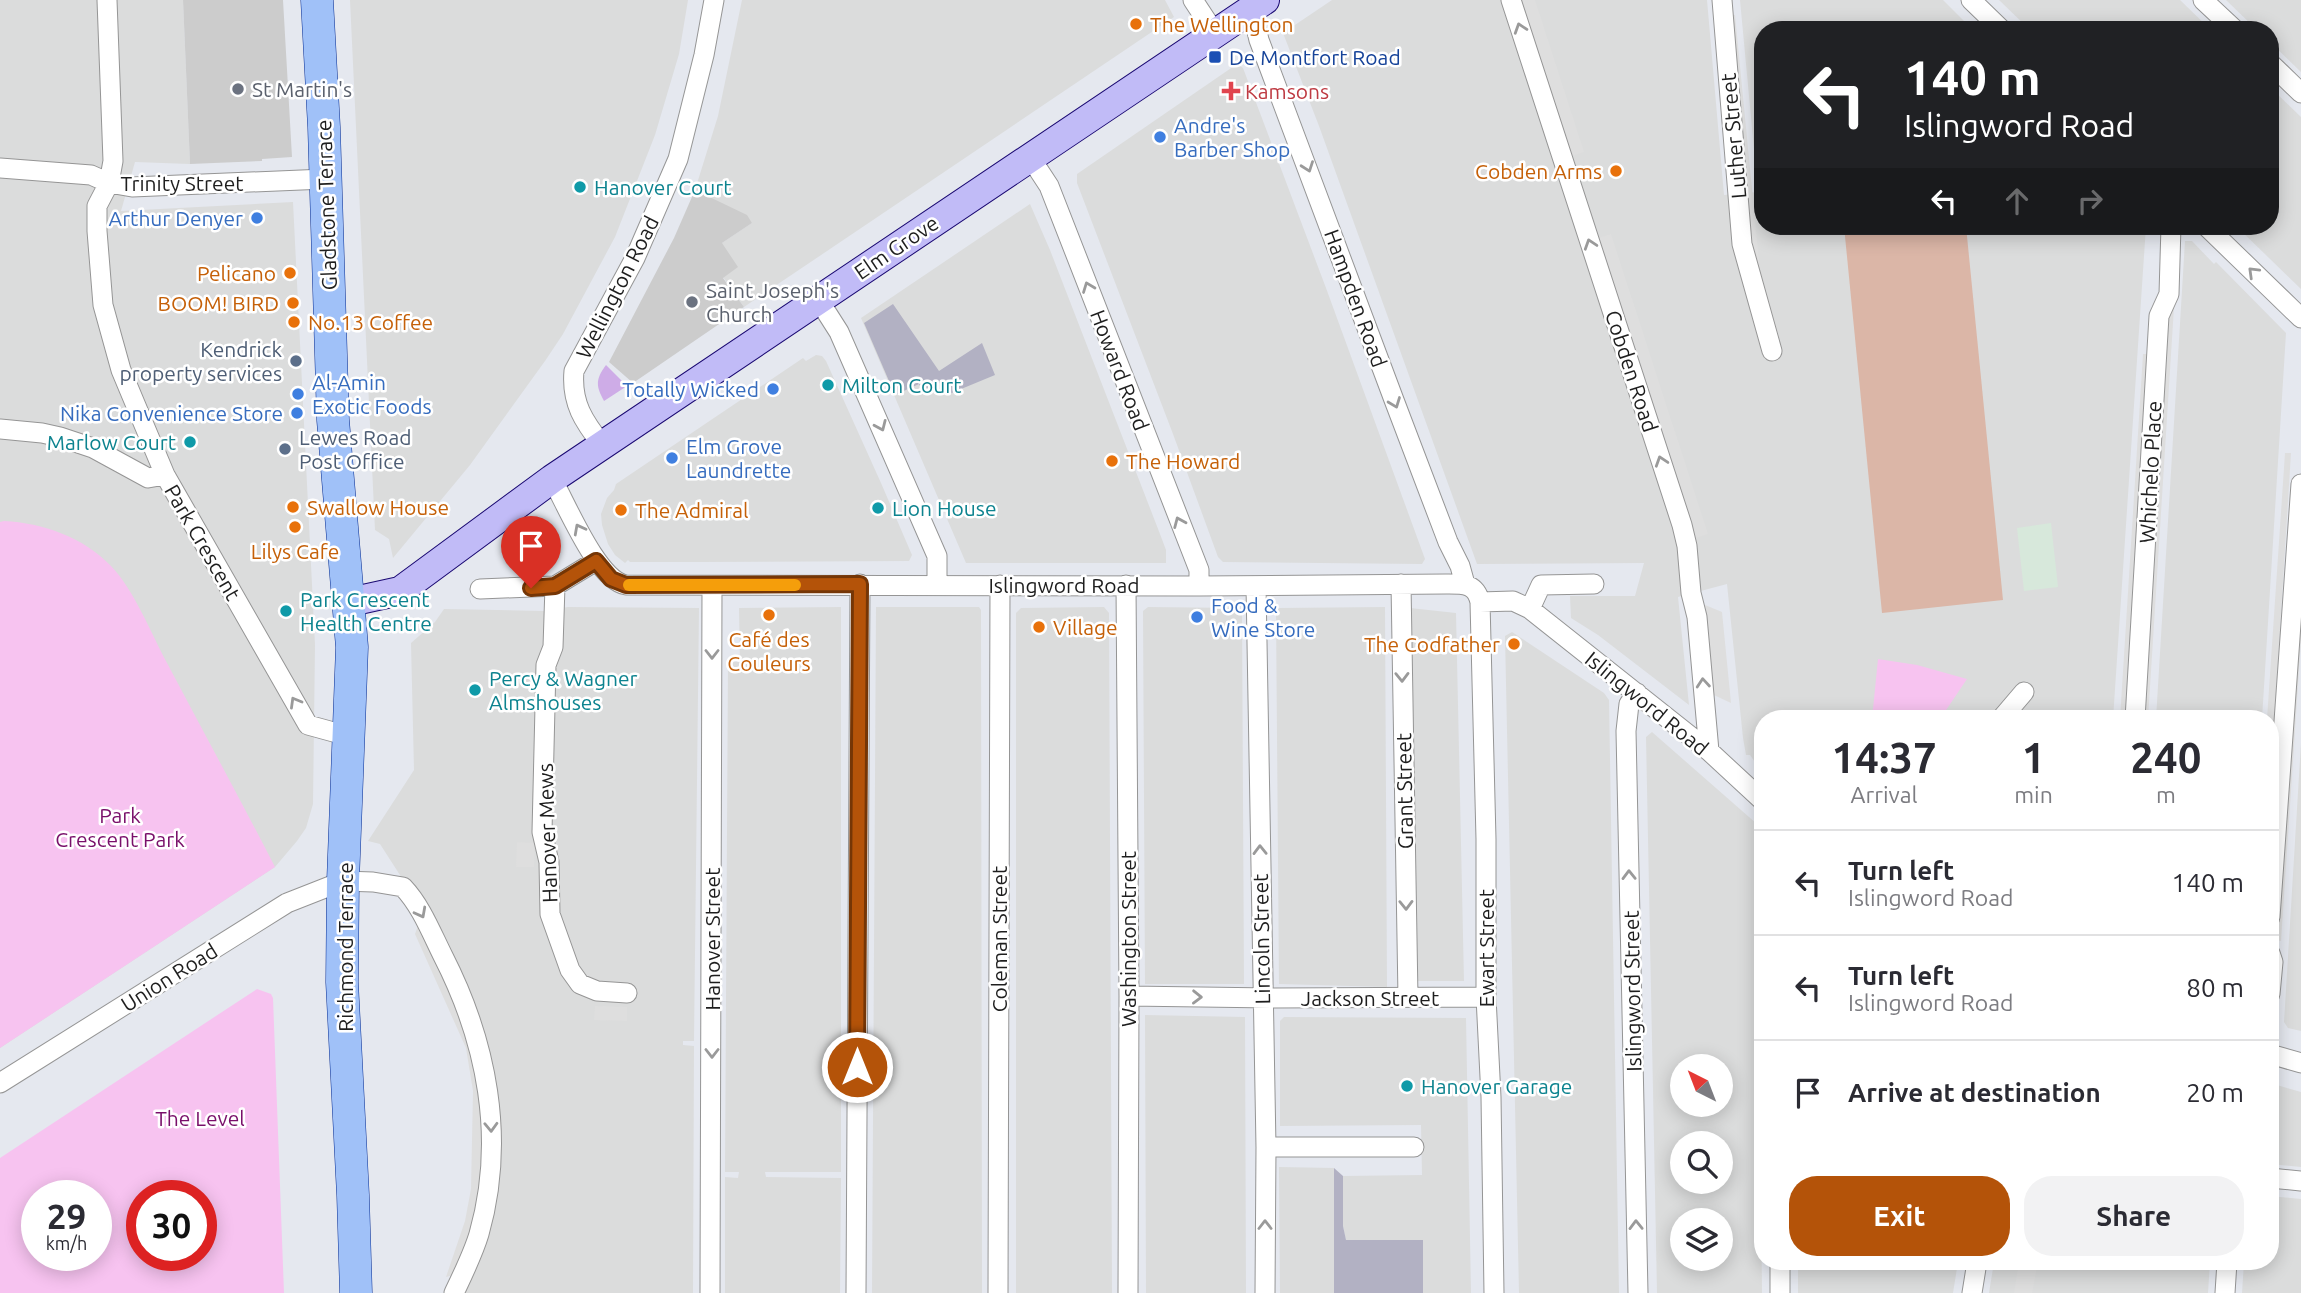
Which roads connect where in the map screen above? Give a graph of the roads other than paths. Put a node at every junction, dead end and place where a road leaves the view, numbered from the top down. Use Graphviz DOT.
graph roads {
  1 [pos="107,0"];
  2 [pos="317,0"];
  3 [pos="713,0"];
  4 [pos="1193,0"];
  5 [pos="1511,0"];
  6 [pos="1722,0"];
  7 [pos="1971,0"];
  8 [pos="2203,0"];
  9 [pos="1259,5"];
  10 [pos="1993,21"];
  11 [pos="2225,21"];
  12 [pos="1216,35"];
  13 [pos="2279,72"];
  14 [pos="2301,93"];
  15 [pos="1030,157"];
  16 [pos="0,168"];
  17 [pos="325,179"];
  18 [pos="109,183"];
  19 [pos="2171,235"];
  20 [pos="2215,235"];
  21 [pos="818,299"];
  22 [pos="2301,318"];
  23 [pos="1772,351"];
  24 [pos="0,429"];
  25 [pos="603,446"];
  26 [pos="165,475"];
  27 [pos="552,479"];
  28 [pos="2301,484"];
  29 [pos="596,561"];
  30 [pos="860,584"];
  31 [pos="937,584"];
  32 [pos="1401,584"];
  33 [pos="1465,584"];
  34 [pos="1594,584"];
  35 [pos="1000,585"];
  36 [pos="1126,585"];
  37 [pos="555,586"];
  38 [pos="712,586"];
  39 [pos="1199,586"];
  40 [pos="1256,586"];
  41 [pos="480,589"];
  42 [pos="350,602"];
  43 [pos="1480,602"];
  44 [pos="1530,609"];
  45 [pos="2024,692"];
  46 [pos="1637,693"];
  47 [pos="2009,710"];
  48 [pos="2136,710"];
  49 [pos="348,737"];
  50 [pos="1709,751"];
  51 [pos="2279,791"];
  52 [pos="1754,793"];
  53 [pos="343,881"];
  54 [pos="627,993"];
  55 [pos="1129,996"];
  56 [pos="1408,997"];
  57 [pos="1262,998"];
  58 [pos="1486,998"];
  59 [pos="2279,1057"];
  60 [pos="2301,1063"];
  61 [pos="0,1083"];
  62 [pos="1266,1147"];
  63 [pos="1414,1147"];
  64 [pos="2279,1179"];
  65 [pos="2301,1181"];
  66 [pos="1780,1270"];
  67 [pos="1976,1270"];
  68 [pos="2226,1270"];
  69 [pos="356,1293"];
  70 [pos="454,1293"];
  71 [pos="710,1293"];
  72 [pos="856,1293"];
  73 [pos="998,1293"];
  74 [pos="1128,1293"];
  75 [pos="1265,1293"];
  76 [pos="1494,1293"];
  77 [pos="1638,1293"];
  78 [pos="1780,1293"];
  79 [pos="1972,1293"];
  80 [pos="2225,1293"];
  1 -- 18 [label="street"];
  2 -- 17 [label="main road, Gladstone Terrace"];
  3 -- 25 [label="street, Wellington Road"];
  4 -- 12 [label="street"];
  50 -- 5 [label="street, Cobden Road, one-way"];
  6 -- 23 [label="street, Luther Street"];
  7 -- 10 [label="street"];
  8 -- 11 [label="street"];
  9 -- 12 [label="street, Elm Grove"];
  9 -- 33 [label="street, Hampden Road, one-way"];
  12 -- 15 [label="street, Elm Grove"];
  13 -- 14 [label="street"];
  15 -- 21 [label="street, Elm Grove"];
  39 -- 15 [label="street, Howard Road, one-way"];
  16 -- 18 [label="street, Trinity Street"];
  17 -- 18 [label="street, Trinity Street"];
  17 -- 42 [label="main road, Gladstone Terrace"];
  18 -- 26 [label="street"];
  19 -- 48 [label="street, Whichelo Place"];
  22 -- 20 [label="street, one-way"];
  21 -- 25 [label="street, Elm Grove"];
  21 -- 31 [label="street, one-way"];
  24 -- 26 [label="street, Park Crescent"];
  25 -- 27 [label="street, Elm Grove"];
  49 -- 26 [label="street, Park Crescent, one-way"];
  29 -- 27 [label="street, Islingword Road, one-way"];
  27 -- 42 [label="street, Elm Grove"];
  28 -- 51 [label="street"];
  29 -- 37 [label="street"];
  29 -- 38 [label="street, Islingword Road"];
  30 -- 31 [label="street, Islingword Road"];
  30 -- 38 [label="street, Islingword Road"];
  30 -- 72 [label="street"];
  31 -- 35 [label="street, Islingword Road"];
  32 -- 33 [label="street, Islingword Road"];
  32 -- 40 [label="street, Islingword Road"];
  32 -- 56 [label="street, Grant Street, one-way"];
  33 -- 43 [label="street"];
  34 -- 44 [label="street"];
  35 -- 36 [label="street, Islingword Road"];
  35 -- 73 [label="street, Coleman Street"];
  36 -- 39 [label="street, Islingword Road"];
  36 -- 55 [label="street, Washington Street"];
  37 -- 41 [label="street"];
  37 -- 54 [label="street, Hanover Mews"];
  38 -- 71 [label="street, Hanover Street, one-way"];
  39 -- 40 [label="street, Islingword Road"];
  57 -- 40 [label="street, Lincoln Street, one-way"];
  42 -- 49 [label="main road, Richmond Terrace"];
  43 -- 44 [label="street, Islingword Road"];
  43 -- 58 [label="street, Ewart Street"];
  44 -- 46 [label="street, Islingword Road"];
  45 -- 47 [label="street"];
  46 -- 50 [label="street, Islingword Road"];
  77 -- 46 [label="street, Islingword Street, one-way"];
  49 -- 53 [label="main road, Richmond Terrace"];
  50 -- 52 [label="street, Islingword Road"];
  53 -- 61 [label="street, Union Road"];
  53 -- 69 [label="main road, Richmond Terrace"];
  53 -- 70 [label="street, one-way"];
  55 -- 57 [label="street, Jackson Street, one-way"];
  55 -- 74 [label="street, Washington Street"];
  56 -- 57 [label="street, Jackson Street"];
  56 -- 58 [label="street, Jackson Street"];
  57 -- 62 [label="street, Lincoln Street"];
  58 -- 76 [label="street, Ewart Street"];
  59 -- 60 [label="street"];
  62 -- 63 [label="street"];
  75 -- 62 [label="street, Lincoln Street, one-way"];
  64 -- 65 [label="street"];
  66 -- 78 [label="street"];
  67 -- 79 [label="street"];
  68 -- 80 [label="street"];
}
